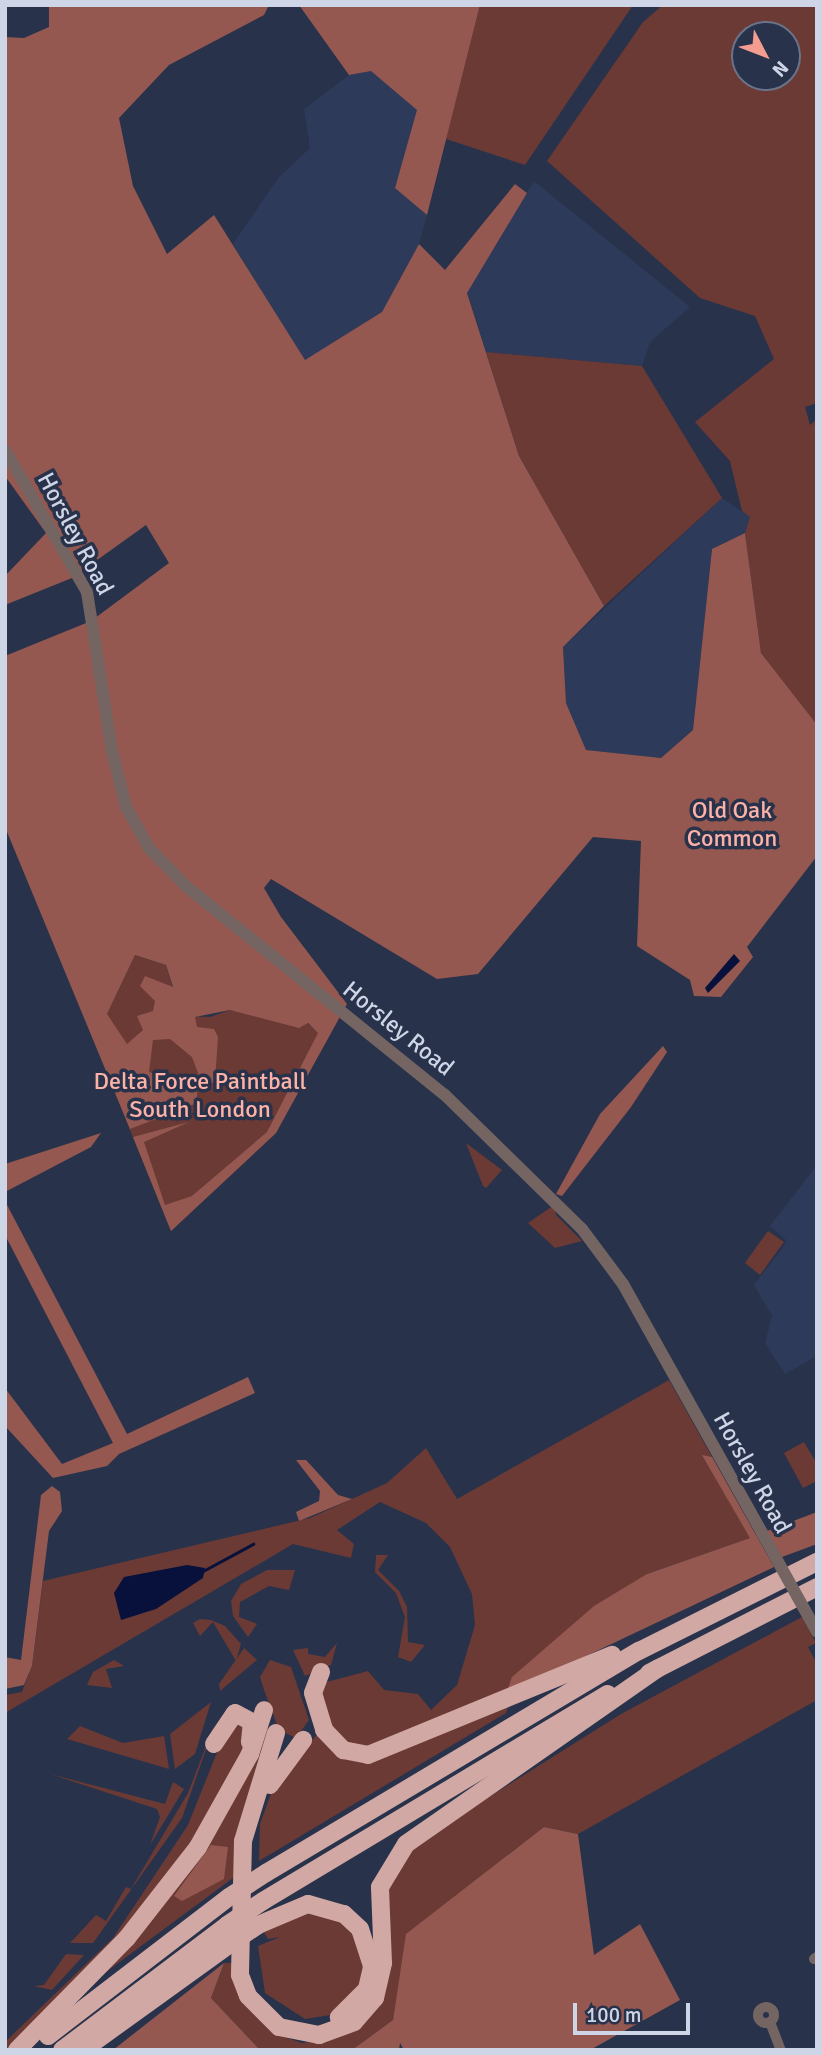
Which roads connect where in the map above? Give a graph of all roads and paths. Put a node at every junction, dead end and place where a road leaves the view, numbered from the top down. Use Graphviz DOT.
graph roads {
  1 [pos="5,450"];
  2 [pos="817,1562"];
  3 [pos="817,1587"];
  4 [pos="696,1620"];
  5 [pos="817,1632"];
  6 [pos="659,1668"];
  7 [pos="321,1672"];
  8 [pos="264,1710"];
  9 [pos="276,1733"];
  10 [pos="303,1740"];
  11 [pos="214,1744"];
  12 [pos="244,1765"];
  13 [pos="771,2022"];
  14 [pos="17,2050"];
  15 [pos="33,2050"];
  16 [pos="62,2050"];
  17 [pos="83,2050"];
  18 [pos="781,2050"];
  1 -- 5 [label="street, Horsley Road, bridge"];
  2 -- 4 [label="highway"];
  3 -- 6 [label="highway"];
  4 -- 7 [label="highway"];
  4 -- 15 [label="highway, bridge"];
  6 -- 9 [label="highway"];
  6 -- 16 [label="highway, bridge"];
  8 -- 12 [label="highway"];
  10 -- 17 [label="highway, bridge"];
  11 -- 12 [label="highway"];
  12 -- 14 [label="highway"];
  13 -- 18 [label="street"];
}
